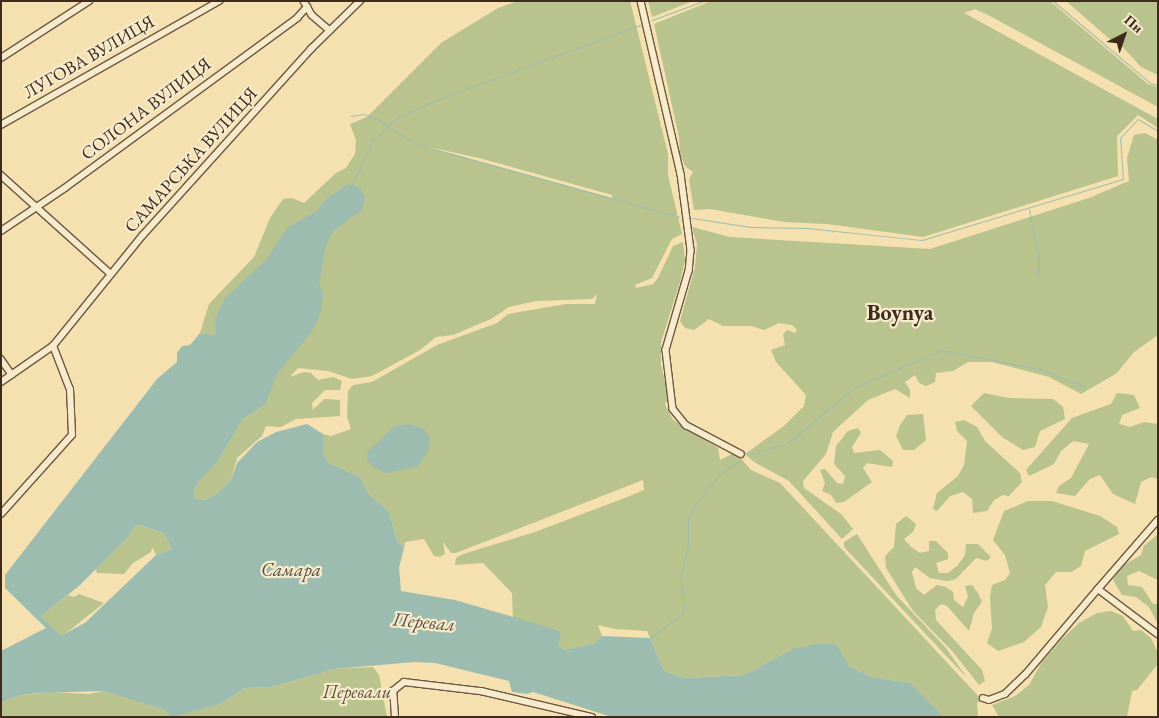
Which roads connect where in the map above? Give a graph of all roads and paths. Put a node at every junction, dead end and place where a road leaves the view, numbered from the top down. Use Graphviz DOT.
graph roads {
  1 [pos="89,1"];
  2 [pos="219,1"];
  3 [pos="360,1"];
  4 [pos="641,1"];
  5 [pos="305,4"];
  6 [pos="329,30"];
  7 [pos="1,58"];
  8 [pos="1,125"];
  9 [pos="1,175"];
  10 [pos="38,208"];
  11 [pos="1,231"];
  12 [pos="110,273"];
  13 [pos="53,346"];
  14 [pos="1,359"];
  15 [pos="12,375"];
  16 [pos="1,382"];
  17 [pos="741,454"];
  18 [pos="1,514"];
  19 [pos="1158,520"];
  20 [pos="1098,589"];
  21 [pos="1158,634"];
  22 [pos="983,698"];
  23 [pos="395,717"];
  24 [pos="592,717"];
  1 -- 7 [label="street"];
  2 -- 8 [label="street, ЛУГОВА ВУЛИЦЯ"];
  3 -- 6 [label="street, САМАРСЬКА ВУЛИЦЯ"];
  4 -- 17 [label="street"];
  5 -- 6 [label="street"];
  5 -- 10 [label="street, СОЛОНА ВУЛИЦЯ"];
  6 -- 12 [label="street, САМАРСЬКА ВУЛИЦЯ"];
  9 -- 10 [label="street"];
  10 -- 11 [label="street, СОЛОНА ВУЛИЦЯ"];
  10 -- 12 [label="street"];
  12 -- 13 [label="street, САМАРСЬКА ВУЛИЦЯ"];
  13 -- 15 [label="street, САМАРСЬКА ВУЛИЦЯ"];
  13 -- 18 [label="street"];
  14 -- 15 [label="street"];
  15 -- 16 [label="street, САМАРСЬКА ВУЛИЦЯ"];
  19 -- 20 [label="street"];
  20 -- 21 [label="street"];
  20 -- 22 [label="street"];
  23 -- 24 [label="street"];
}
